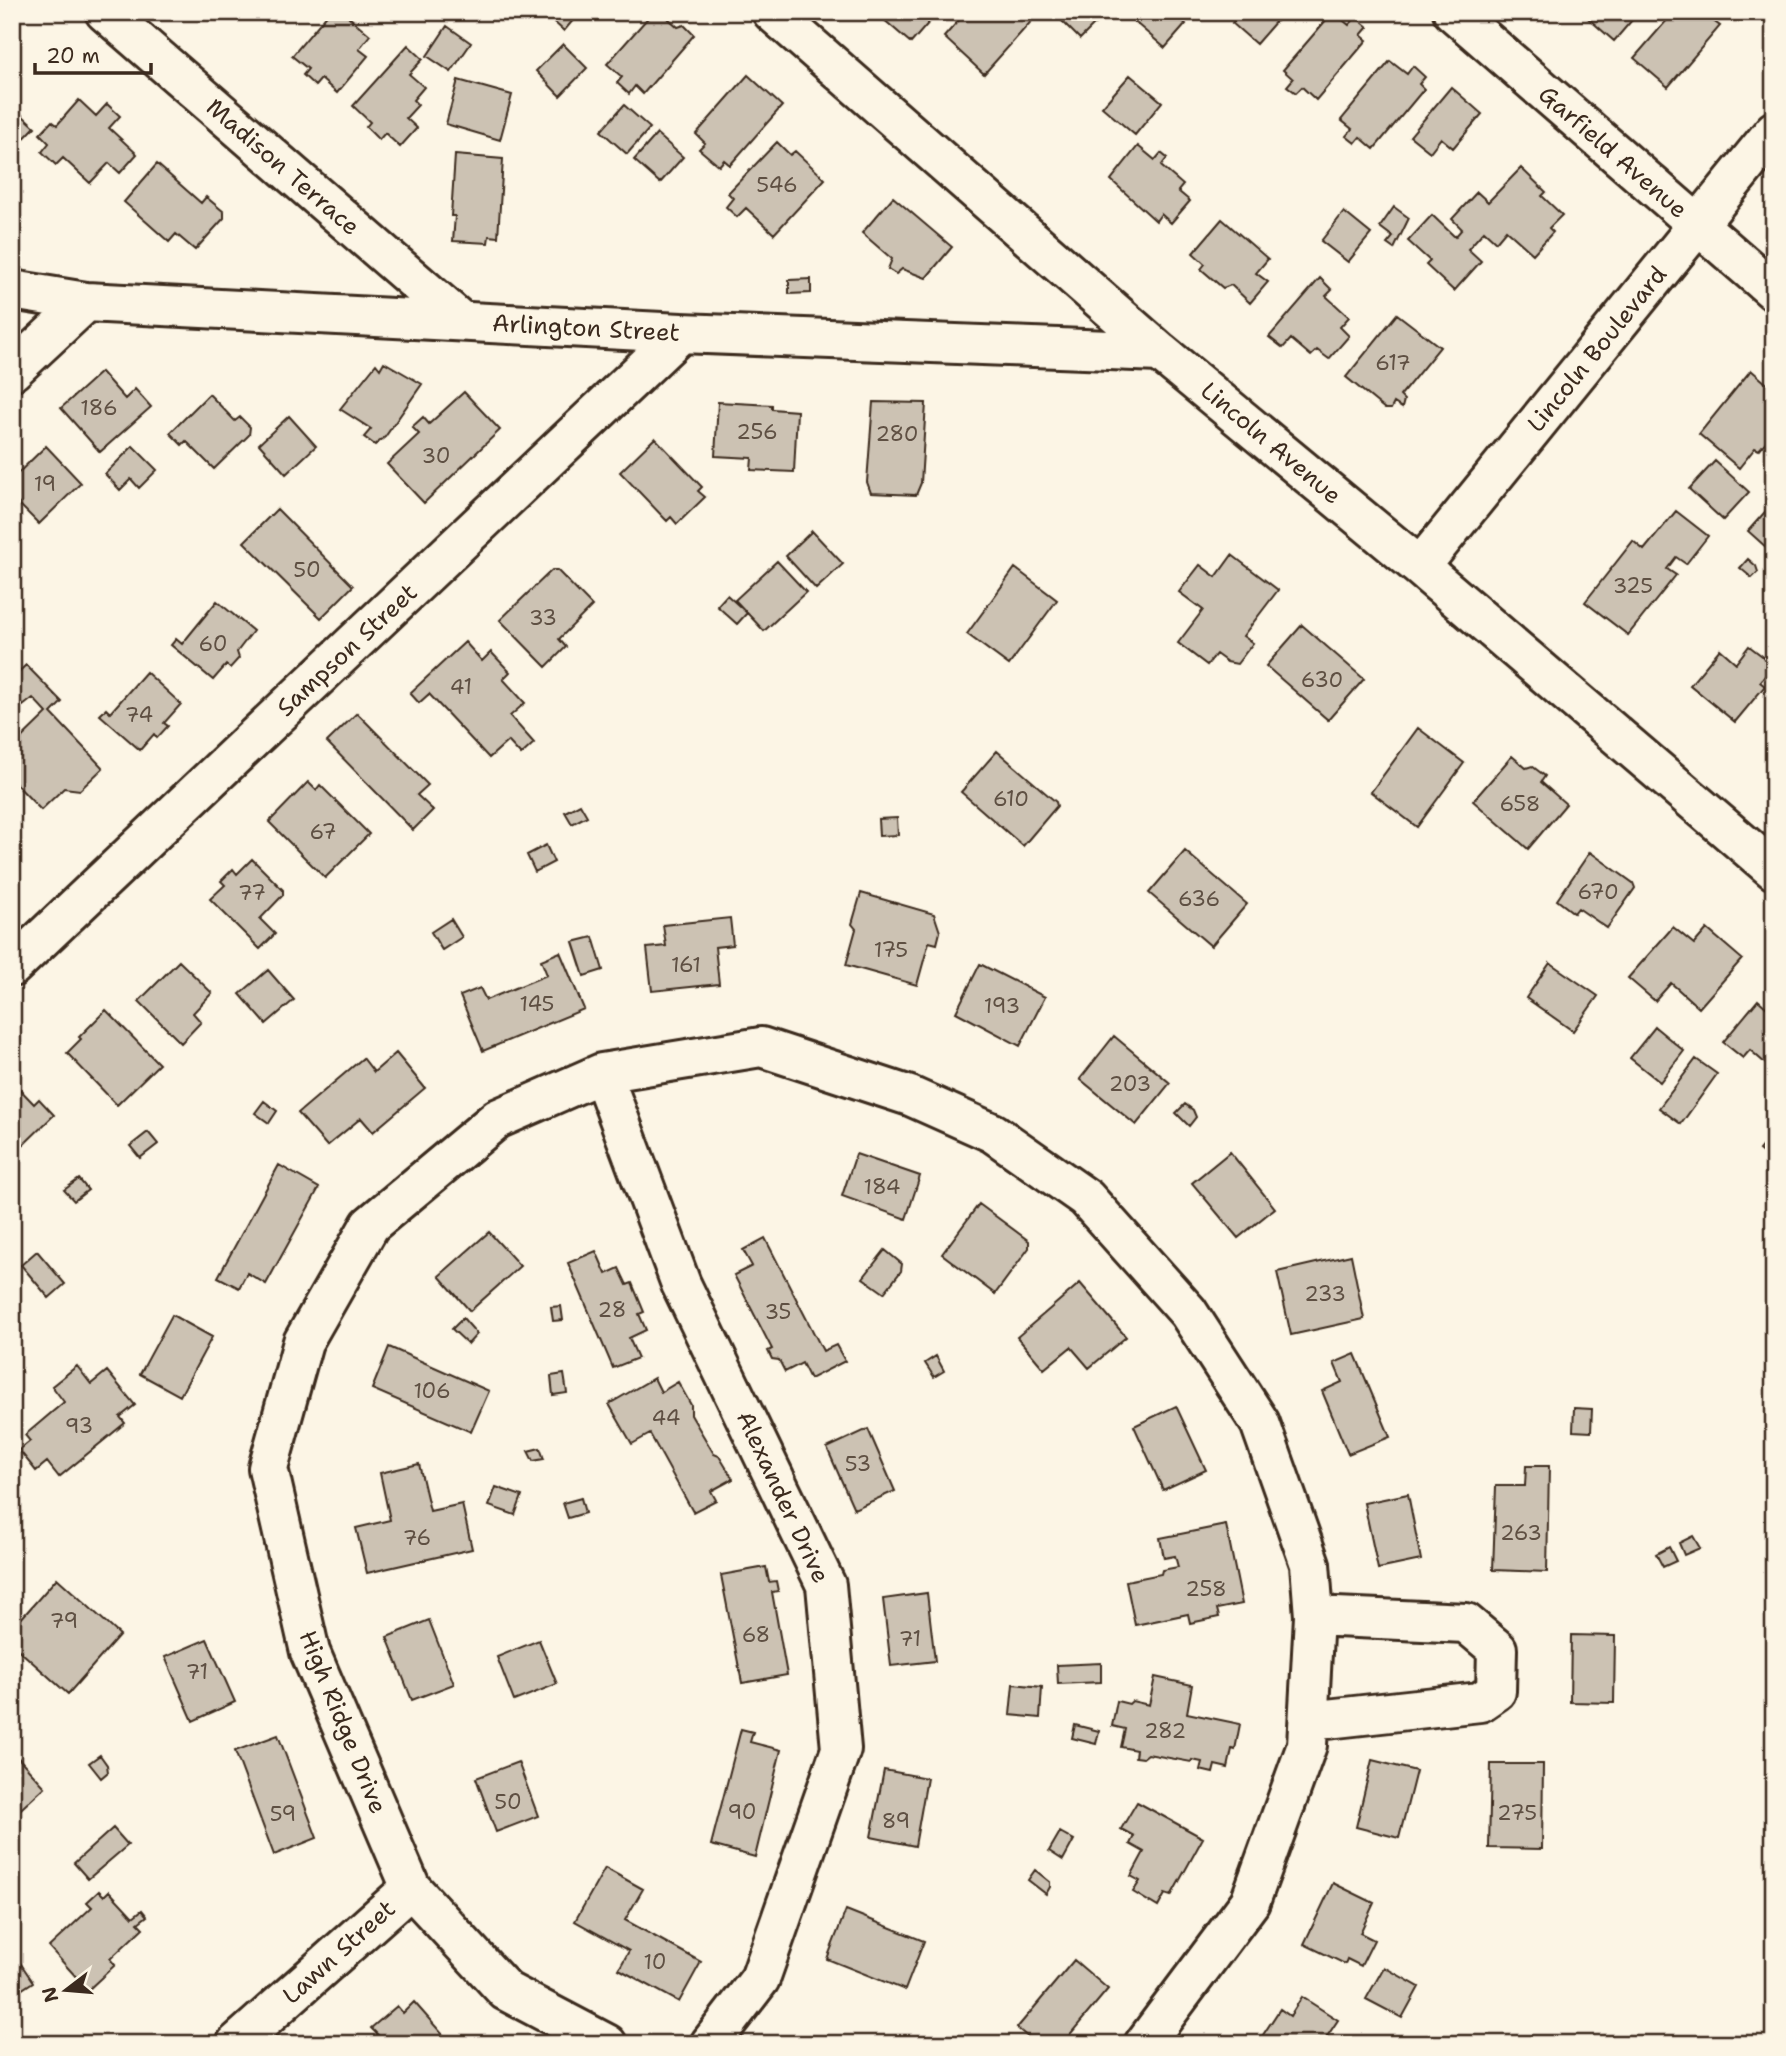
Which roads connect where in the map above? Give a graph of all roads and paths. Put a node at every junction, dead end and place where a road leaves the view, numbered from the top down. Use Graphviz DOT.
graph roads {
  1 [pos="105,12"];
  2 [pos="772,12"];
  3 [pos="1452,12"];
  4 [pos="1774,131"];
  5 [pos="1698,225"];
  6 [pos="12,290"];
  7 [pos="1774,290"];
  8 [pos="86,302"];
  9 [pos="461,321"];
  10 [pos="681,333"];
  11 [pos="1160,352"];
  12 [pos="12,371"];
  13 [pos="1420,567"];
  14 [pos="1774,870"];
  15 [pos="12,967"];
  16 [pos="602,1073"];
  17 [pos="1314,1616"];
  18 [pos="1308,1721"];
  19 [pos="411,1888"];
  20 [pos="236,2044"];
  21 [pos="607,2044"];
  22 [pos="710,2044"];
  23 [pos="1143,2044"];
  1 -- 9 [label="street, Madison Terrace"];
  2 -- 11 [label="street, Lincoln Avenue"];
  3 -- 5 [label="street, Garfield Avenue"];
  4 -- 5 [label="street, Lincoln Boulevard"];
  5 -- 7 [label="street, Garfield Avenue"];
  5 -- 13 [label="street, Lincoln Boulevard"];
  6 -- 8 [label="street, Arlington Street"];
  8 -- 9 [label="street, Arlington Street"];
  8 -- 12 [label="street"];
  9 -- 10 [label="street, Arlington Street"];
  10 -- 11 [label="street, Arlington Street"];
  10 -- 15 [label="street, Sampson Street"];
  11 -- 13 [label="street, Lincoln Avenue"];
  13 -- 14 [label="street, Lincoln Avenue"];
  16 -- 17 [label="street, High Ridge Drive"];
  16 -- 19 [label="street, High Ridge Drive"];
  16 -- 22 [label="street, Alexander Drive"];
  17 -- 18 [label="street, High Ridge Drive"];
  17 -- 18 [label="street"];
  18 -- 23 [label="street, High Ridge Drive"];
  19 -- 20 [label="street, Lawn Street"];
  19 -- 21 [label="street, High Ridge Drive"];
}
